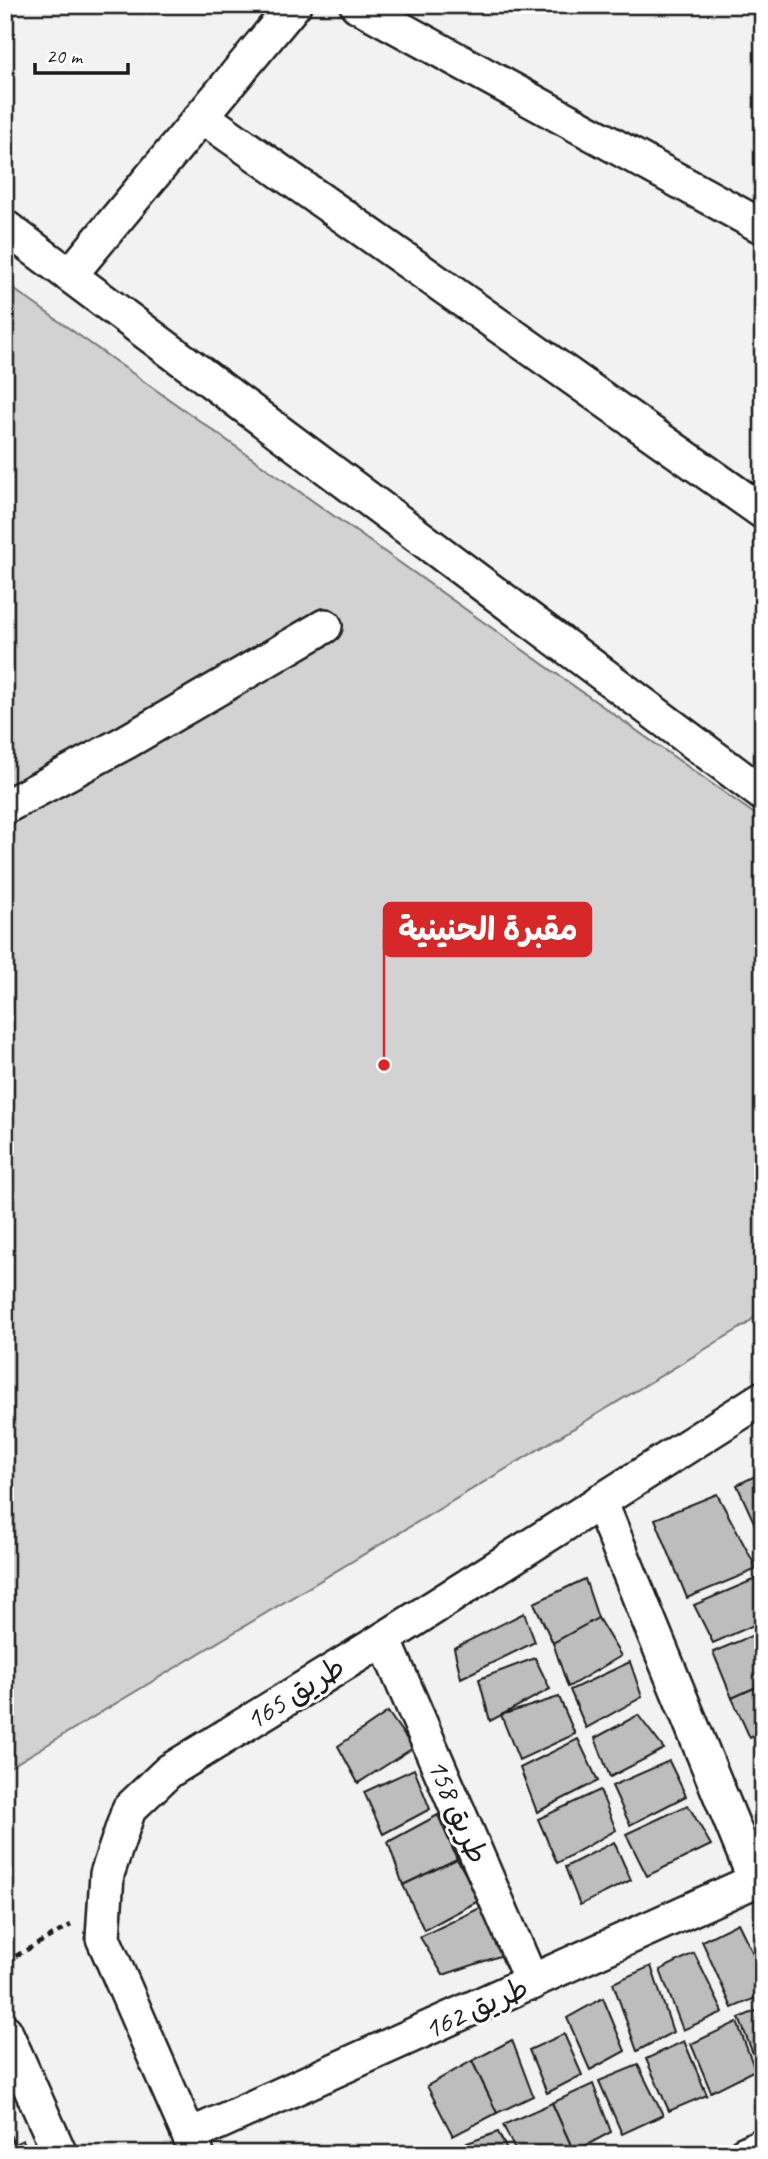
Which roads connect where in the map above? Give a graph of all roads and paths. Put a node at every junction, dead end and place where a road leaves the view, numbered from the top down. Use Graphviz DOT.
graph roads {
  1 [pos="294,5"];
  2 [pos="357,5"];
  3 [pos="203,117"];
  4 [pos="763,226"];
  5 [pos="5,227"];
  6 [pos="70,275"];
  7 [pos="763,512"];
  8 [pos="325,626"];
  9 [pos="763,793"];
  10 [pos="5,807"];
  11 [pos="763,1398"];
  12 [pos="600,1502"];
  13 [pos="384,1639"];
  14 [pos="759,1879"];
  15 [pos="105,1906"];
  16 [pos="5,1962"];
  17 [pos="531,1983"];
  18 [pos="5,2031"];
  19 [pos="193,2145"];
  20 [pos="763,2145"];
  21 [pos="60,2154"];
  22 [pos="744,2154"];
  1 -- 3 [label="street"];
  2 -- 4 [label="street"];
  3 -- 6 [label="street"];
  3 -- 7 [label="street"];
  5 -- 6 [label="street"];
  6 -- 9 [label="street"];
  8 -- 10 [label="street"];
  11 -- 12 [label="street, طريق 165"];
  12 -- 13 [label="street, طريق 165"];
  12 -- 14 [label="street"];
  13 -- 15 [label="street, طريق 165"];
  13 -- 17 [label="street, طريق 158"];
  14 -- 17 [label="street, طريق 162"];
  15 -- 16 [label="path"];
  15 -- 19 [label="street, طريق 165"];
  17 -- 19 [label="street, طريق 162"];
  18 -- 21 [label="street"];
  20 -- 22 [label="street"];
}
